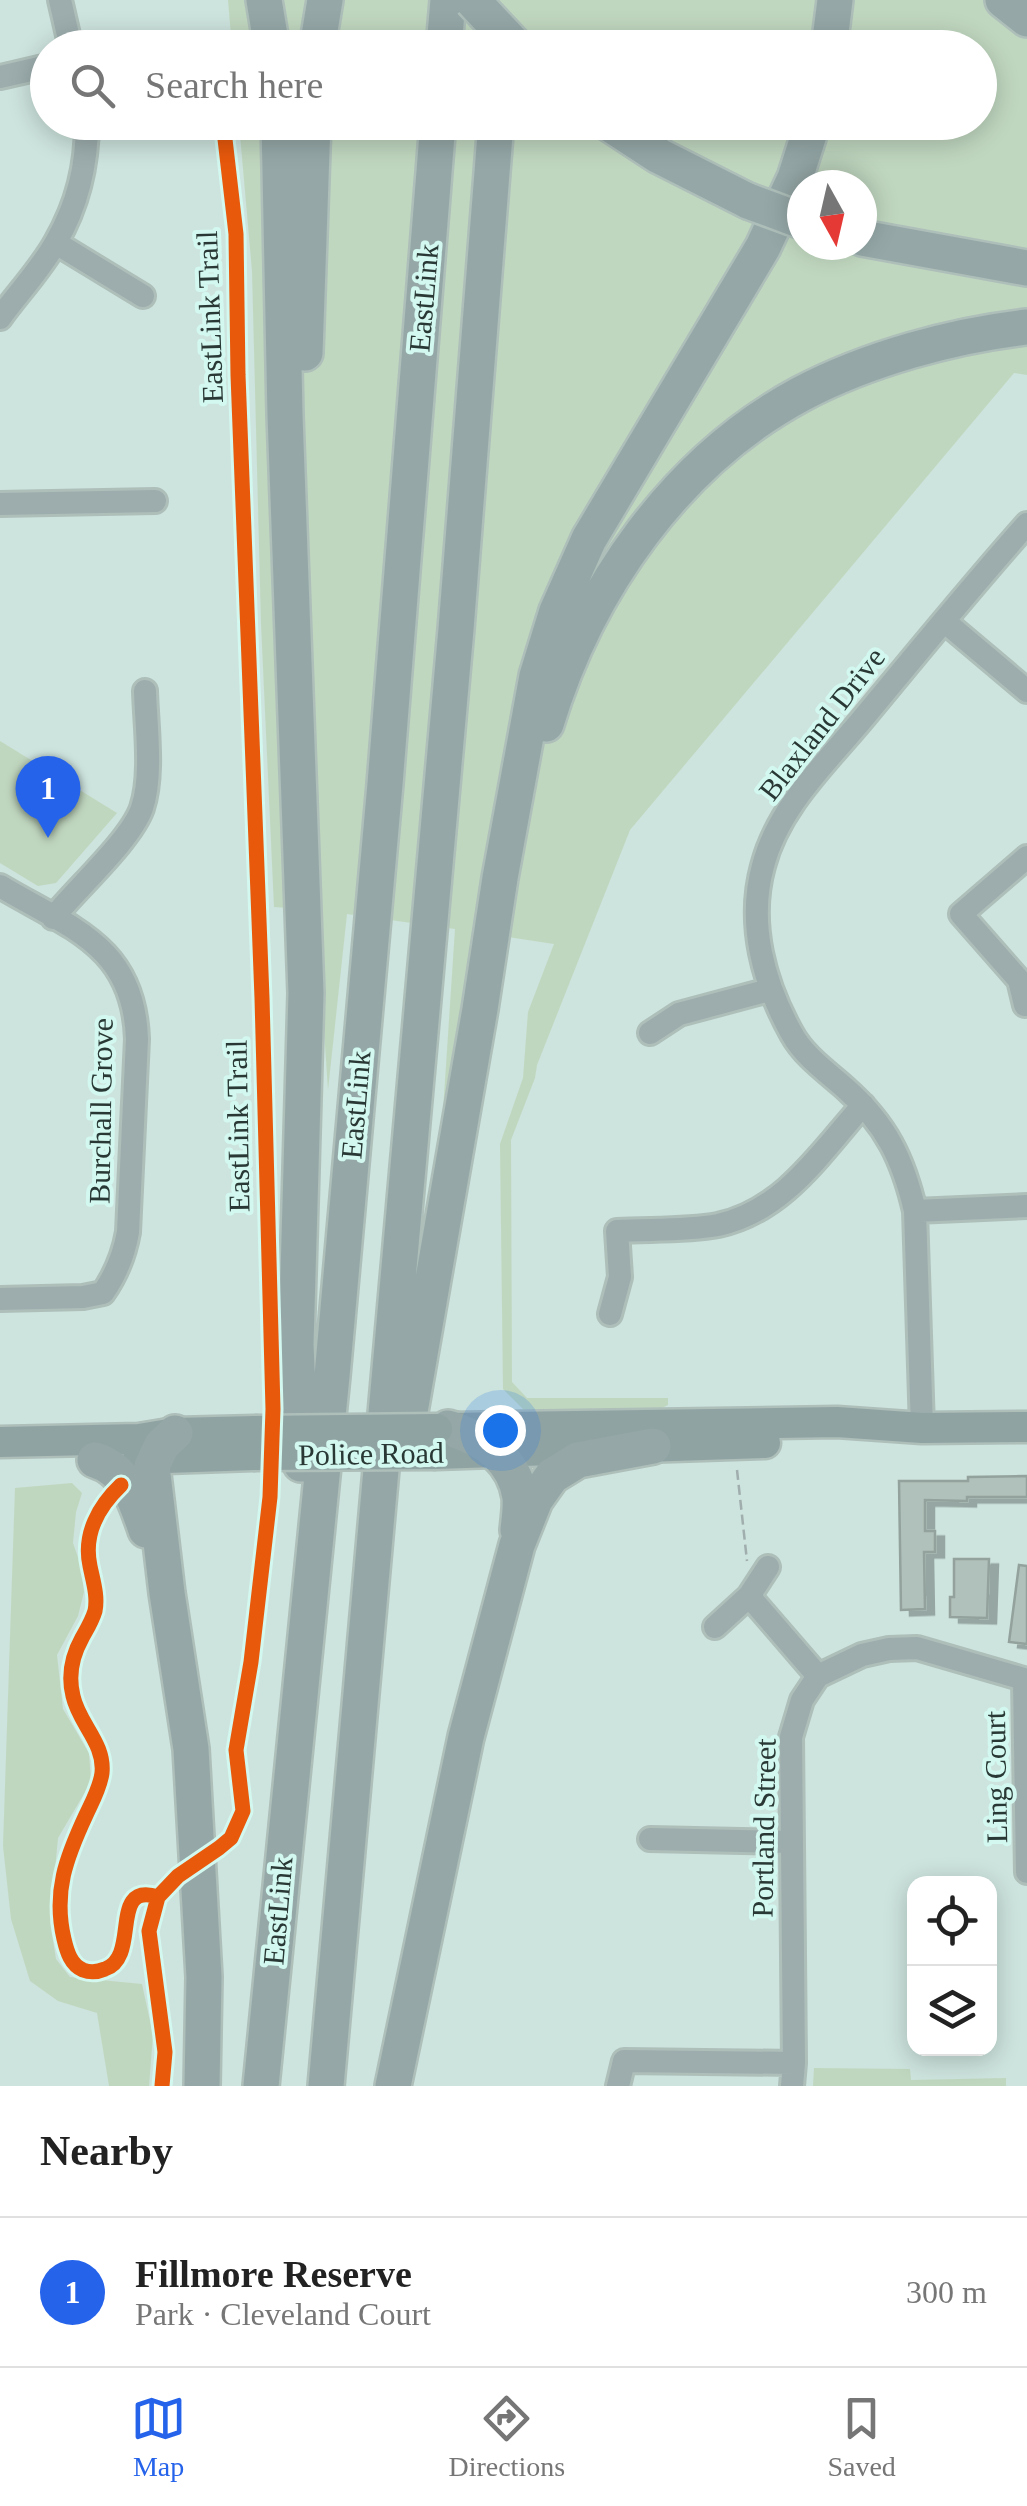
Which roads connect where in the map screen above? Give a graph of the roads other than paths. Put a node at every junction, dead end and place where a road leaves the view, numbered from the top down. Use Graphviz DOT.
graph roads {
  1 [pos="60,0"];
  2 [pos="264,0"];
  3 [pos="325,0"];
  4 [pos="448,0"];
  5 [pos="472,0"];
  6 [pos="506,0"];
  7 [pos="835,0"];
  8 [pos="1003,0"];
  9 [pos="1027,18"];
  10 [pos="67,30"];
  11 [pos="269,30"];
  12 [pos="320,30"];
  13 [pos="446,30"];
  14 [pos="500,30"];
  15 [pos="504,30"];
  16 [pos="832,30"];
  17 [pos="30,70"];
  18 [pos="0,78"];
  19 [pos="87,140"];
  20 [pos="279,140"];
  21 [pos="312,140"];
  22 [pos="437,140"];
  23 [pos="495,140"];
  24 [pos="634,140"];
  25 [pos="807,140"];
  26 [pos="787,215"];
  27 [pos="877,241"];
  28 [pos="56,243"];
  29 [pos="1027,268"];
  30 [pos="143,296"];
  31 [pos="0,318"];
  32 [pos="1027,328"];
  33 [pos="155,500"];
  34 [pos="0,504"];
  35 [pos="1027,524"];
  36 [pos="944,621"];
  37 [pos="144,691"];
  38 [pos="1027,691"];
  39 [pos="296,709"];
  40 [pos="1027,857"];
  41 [pos="500,878"];
  42 [pos="0,886"];
  43 [pos="53,918"];
  44 [pos="770,990"];
  45 [pos="1025,1004"];
  46 [pos="650,1034"];
  47 [pos="863,1105"];
  48 [pos="1027,1206"];
  49 [pos="915,1211"];
  50 [pos="0,1299"];
  51 [pos="610,1314"];
  52 [pos="1027,1427"];
  53 [pos="922,1428"];
  54 [pos="440,1437"];
  55 [pos="0,1442"];
  56 [pos="164,1446"];
  57 [pos="654,1446"];
  58 [pos="494,1451"];
  59 [pos="95,1460"];
  60 [pos="0,1462"];
  61 [pos="517,1546"];
  62 [pos="768,1567"];
  63 [pos="167,1592"];
  64 [pos="750,1595"];
  65 [pos="306,1620"];
  66 [pos="715,1627"];
  67 [pos="818,1676"];
  68 [pos="1026,1680"];
  69 [pos="354,1784"];
  70 [pos="650,1840"];
  71 [pos="792,1842"];
  72 [pos="1027,1872"];
  73 [pos="793,2075"];
  74 [pos="202,2086"];
  75 [pos="261,2086"];
  76 [pos="326,2086"];
  77 [pos="393,2086"];
  78 [pos="618,2086"];
  1 -- 10 [label="street"];
  2 -- 11 [label="highway"];
  3 -- 12 [label="highway"];
  4 -- 13 [label="highway"];
  5 -- 14 [label="highway, bridge"];
  6 -- 15 [label="highway"];
  7 -- 16 [label="highway"];
  8 -- 9 [label="highway"];
  17 -- 18 [label="street"];
  19 -- 28 [label="street"];
  20 -- 39 [label="highway"];
  21 -- 39 [label="highway"];
  22 -- 65 [label="highway, EastLink"];
  23 -- 69 [label="highway, EastLink"];
  24 -- 26 [label="highway, bridge"];
  25 -- 41 [label="highway"];
  27 -- 29 [label="highway"];
  28 -- 30 [label="street"];
  28 -- 31 [label="street"];
  32 -- 41 [label="highway"];
  33 -- 34 [label="street"];
  35 -- 36 [label="street, Blaxland Drive"];
  36 -- 38 [label="street"];
  36 -- 44 [label="street, Blaxland Drive"];
  37 -- 43 [label="street"];
  39 -- 65 [label="highway"];
  40 -- 45 [label="street"];
  41 -- 69 [label="highway"];
  42 -- 43 [label="street, Burchall Grove"];
  43 -- 50 [label="street, Burchall Grove"];
  44 -- 46 [label="street"];
  44 -- 47 [label="street, Blaxland Drive"];
  47 -- 49 [label="street, Blaxland Drive"];
  47 -- 51 [label="street"];
  48 -- 49 [label="street"];
  49 -- 53 [label="street, Blaxland Drive"];
  52 -- 53 [label="main road, Police Road"];
  53 -- 54 [label="main road, Police Road"];
  53 -- 57 [label="main road, Police Road"];
  54 -- 56 [label="main road, Police Road, bridge"];
  54 -- 58 [label="highway"];
  55 -- 56 [label="main road, Police Road"];
  56 -- 59 [label="main road, Police Road"];
  56 -- 63 [label="highway"];
  57 -- 58 [label="main road, Police Road"];
  57 -- 61 [label="highway"];
  58 -- 61 [label="highway"];
  59 -- 60 [label="main road, Police Road"];
  59 -- 63 [label="highway"];
  61 -- 77 [label="highway"];
  62 -- 64 [label="street"];
  63 -- 74 [label="highway"];
  64 -- 66 [label="street"];
  64 -- 67 [label="street"];
  65 -- 75 [label="highway, EastLink"];
  67 -- 68 [label="street"];
  67 -- 71 [label="street, Portland Street"];
  68 -- 72 [label="street, Ling Court"];
  69 -- 76 [label="highway, EastLink"];
  70 -- 71 [label="street"];
  71 -- 73 [label="street, Portland Street"];
  73 -- 78 [label="street"];
}
